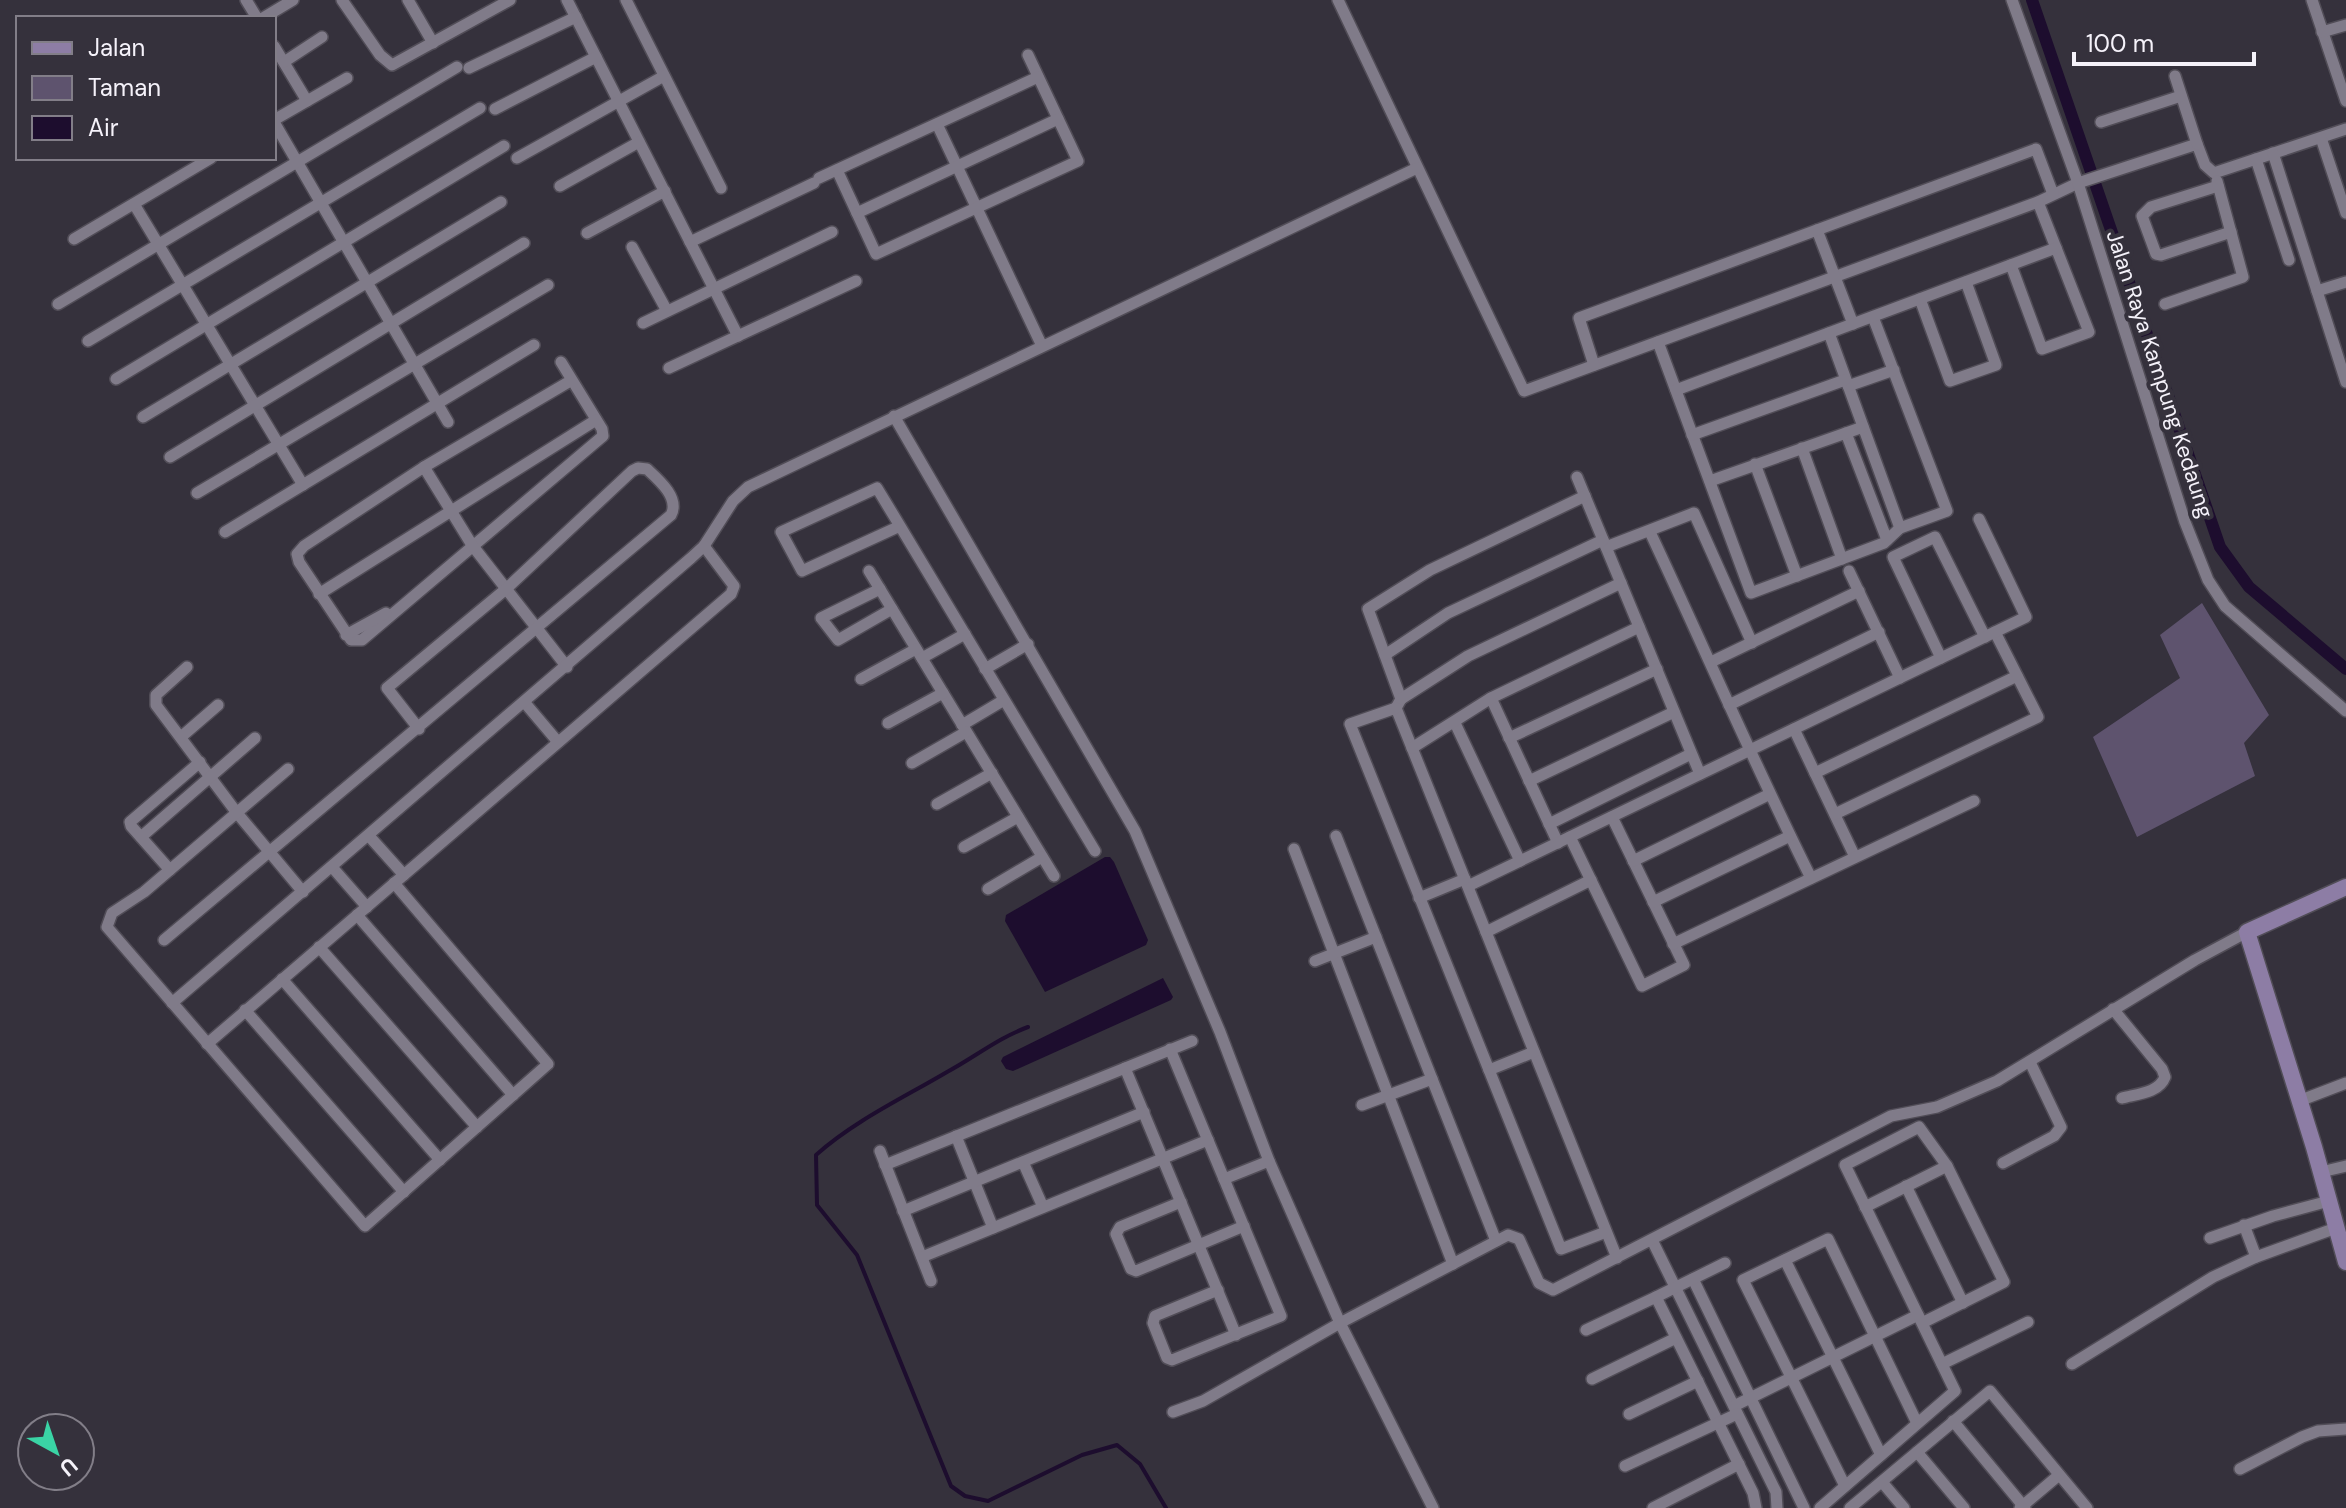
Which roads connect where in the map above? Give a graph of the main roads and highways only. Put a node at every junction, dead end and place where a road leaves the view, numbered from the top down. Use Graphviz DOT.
graph roads {
  1 [pos="2346,887"];
  2 [pos="2346,1262"];
  1 -- 2 [label="main road"];
}
